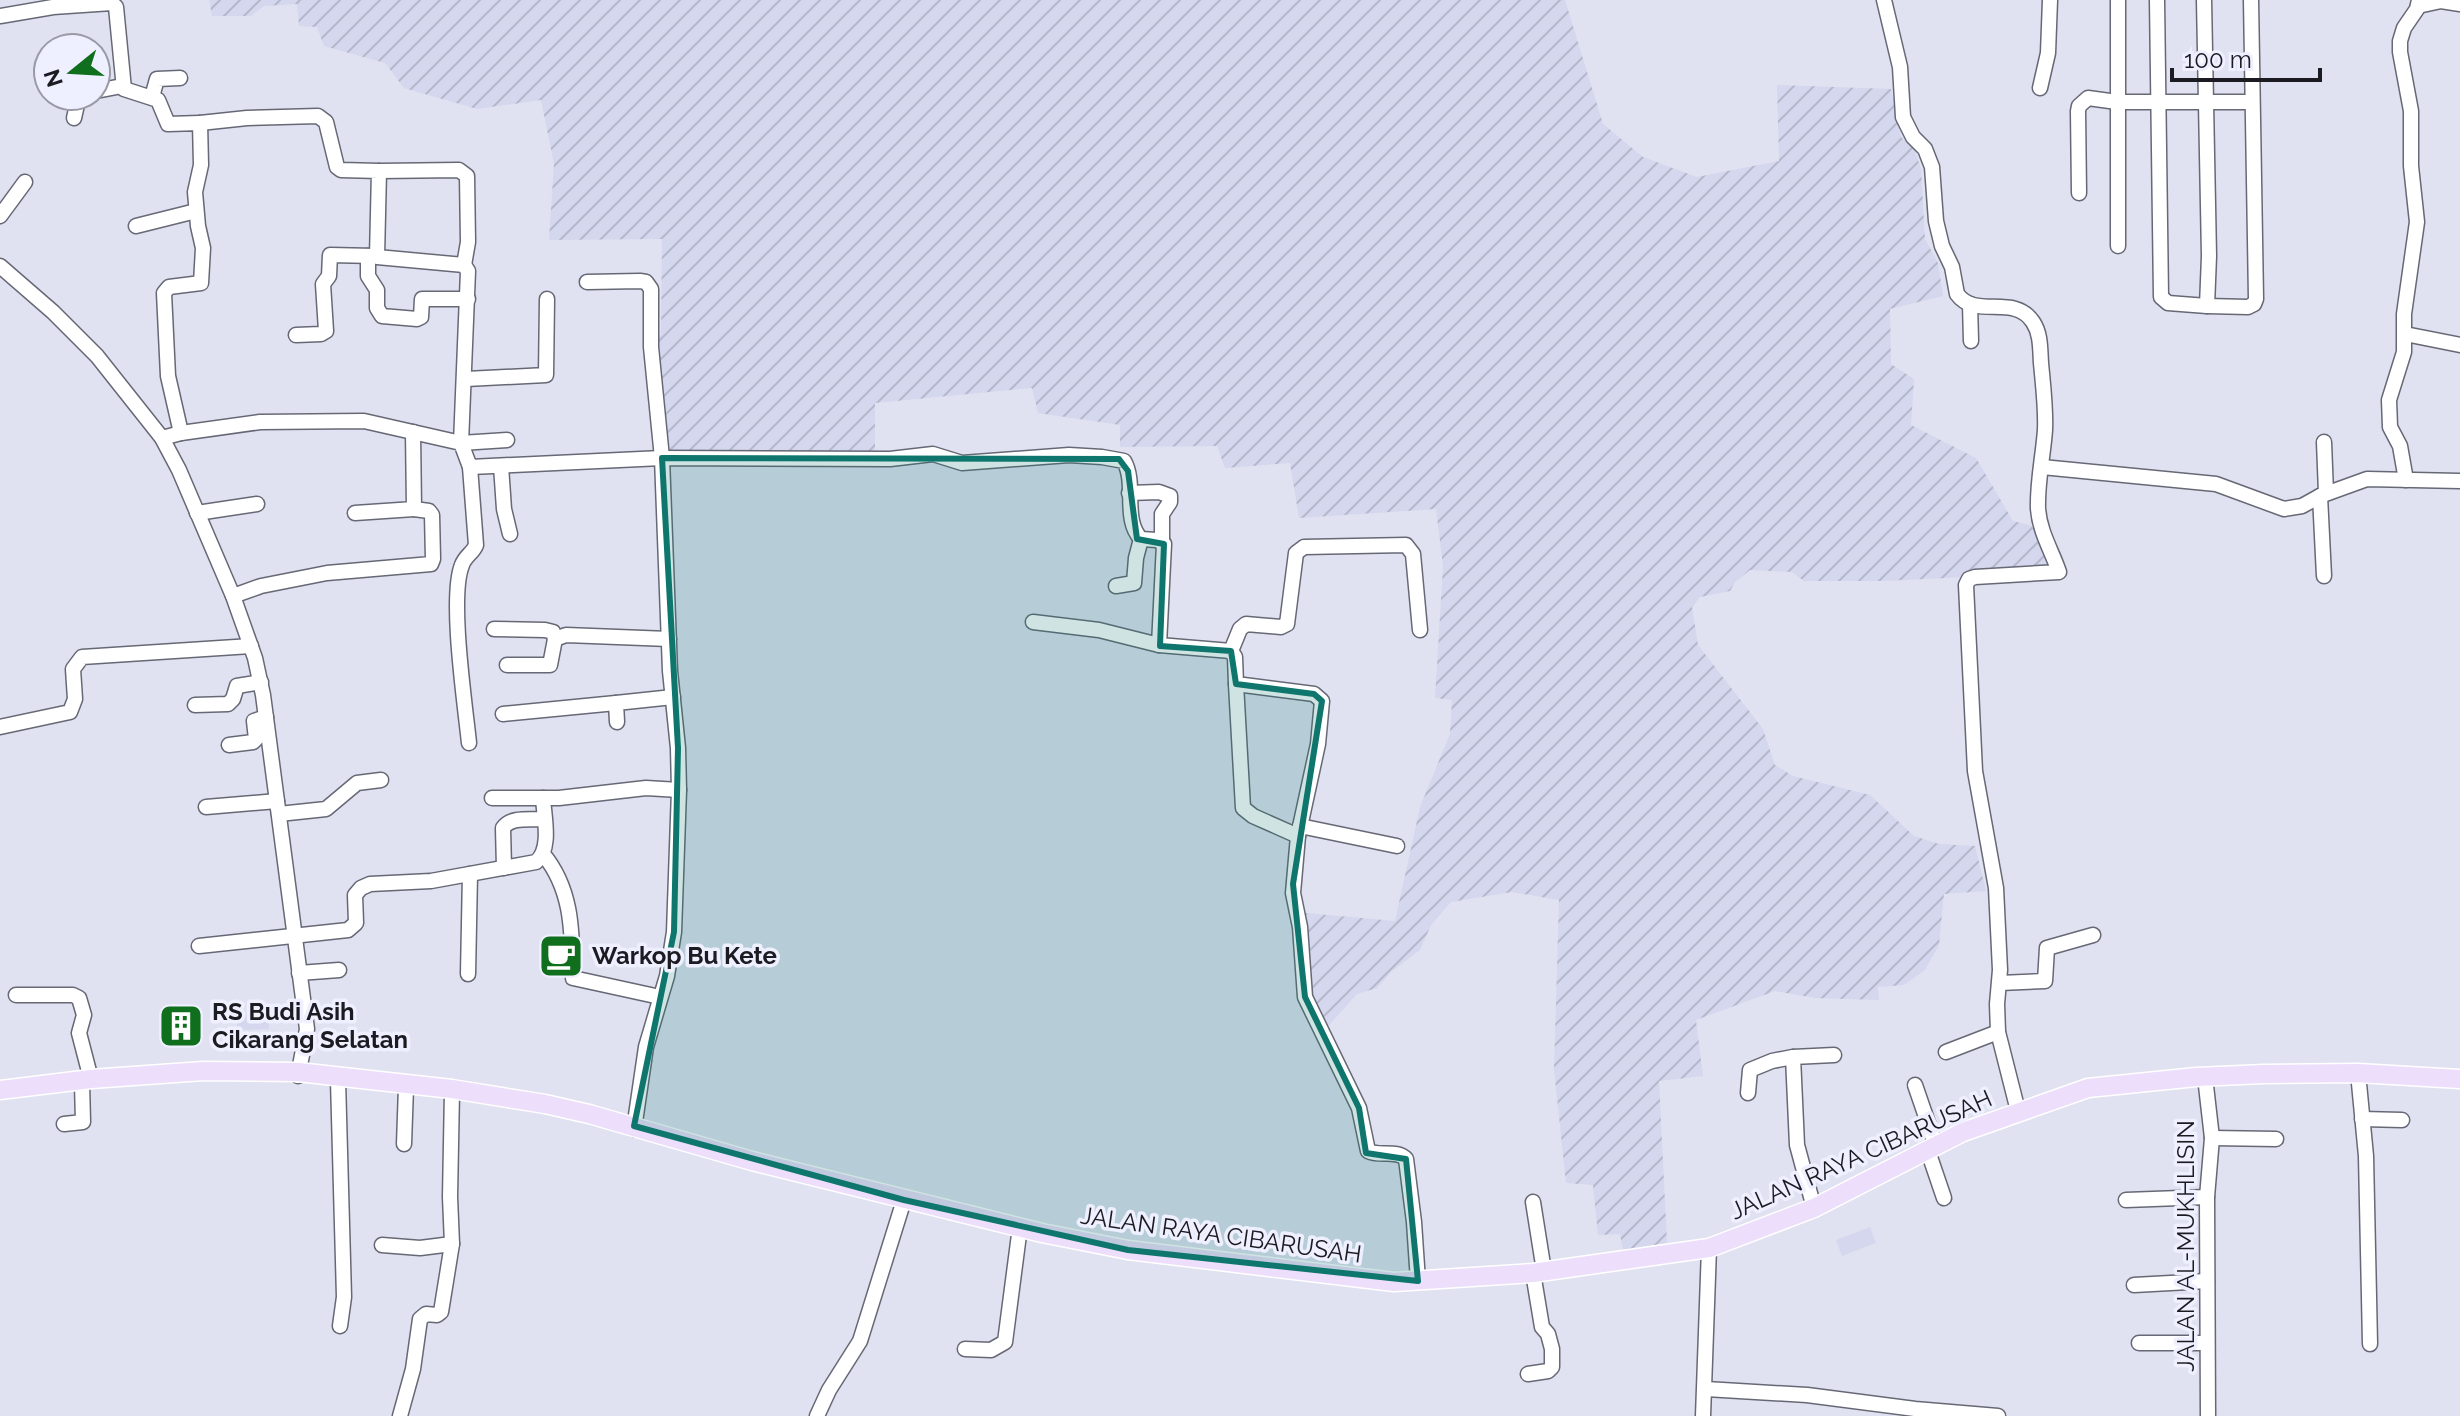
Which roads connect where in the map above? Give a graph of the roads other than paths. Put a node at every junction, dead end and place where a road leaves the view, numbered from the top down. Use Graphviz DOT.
graph roads {
  1 [pos="1884,0"];
  2 [pos="2050,0"];
  3 [pos="2118,0"];
  4 [pos="2157,0"];
  5 [pos="2204,0"];
  6 [pos="2251,0"];
  7 [pos="117,1"];
  8 [pos="52,3"];
  9 [pos="2418,3"];
  10 [pos="2460,4"];
  11 [pos="0,16"];
  12 [pos="180,78"];
  13 [pos="122,86"];
  14 [pos="112,88"];
  15 [pos="2040,88"];
  16 [pos="152,97"];
  17 [pos="2117,102"];
  18 [pos="2159,102"];
  19 [pos="2204,102"];
  20 [pos="2251,102"];
  21 [pos="75,112"];
  22 [pos="74,118"];
  23 [pos="200,123"];
  24 [pos="379,171"];
  25 [pos="25,182"];
  26 [pos="2079,193"];
  27 [pos="196,211"];
  28 [pos="0,216"];
  29 [pos="136,226"];
  30 [pos="2118,246"];
  31 [pos="372,256"];
  32 [pos="464,265"];
  33 [pos="0,266"];
  34 [pos="587,282"];
  35 [pos="468,299"];
  36 [pos="547,299"];
  37 [pos="1970,304"];
  38 [pos="2207,306"];
  39 [pos="2405,334"];
  40 [pos="296,335"];
  41 [pos="1971,341"];
  42 [pos="2460,345"];
  43 [pos="466,379"];
  44 [pos="413,432"];
  45 [pos="181,433"];
  46 [pos="162,438"];
  47 [pos="507,440"];
  48 [pos="2324,442"];
  49 [pos="461,443"];
  50 [pos="662,458"];
  51 [pos="501,466"];
  52 [pos="470,467"];
  53 [pos="2042,467"];
  54 [pos="2406,480"];
  55 [pos="2460,481"];
  56 [pos="1129,493"];
  57 [pos="2323,494"];
  58 [pos="257,504"];
  59 [pos="414,509"];
  60 [pos="197,513"];
  61 [pos="355,513"];
  62 [pos="510,534"];
  63 [pos="1141,539"];
  64 [pos="1162,541"];
  65 [pos="2324,576"];
  66 [pos="1116,586"];
  67 [pos="233,596"];
  68 [pos="1033,622"];
  69 [pos="494,629"];
  70 [pos="1420,630"];
  71 [pos="555,639"];
  72 [pos="669,639"];
  73 [pos="1159,645"];
  74 [pos="251,646"];
  75 [pos="1231,651"];
  76 [pos="507,665"];
  77 [pos="261,682"];
  78 [pos="1236,684"];
  79 [pos="673,697"];
  80 [pos="616,703"];
  81 [pos="195,705"];
  82 [pos="503,714"];
  83 [pos="266,717"];
  84 [pos="617,722"];
  85 [pos="0,727"];
  86 [pos="469,743"];
  87 [pos="229,745"];
  88 [pos="381,780"];
  89 [pos="679,790"];
  90 [pos="492,798"];
  91 [pos="543,798"];
  92 [pos="206,807"];
  93 [pos="278,807"];
  94 [pos="544,819"];
  95 [pos="1299,831"];
  96 [pos="1397,846"];
  97 [pos="543,854"];
  98 [pos="504,868"];
  99 [pos="470,874"];
  100 [pos="296,935"];
  101 [pos="2093,935"];
  102 [pos="199,946"];
  103 [pos="339,970"];
  104 [pos="299,973"];
  105 [pos="468,974"];
  106 [pos="2000,983"];
  107 [pos="16,995"];
  108 [pos="660,997"];
  109 [pos="1998,1032"];
  110 [pos="1946,1052"];
  111 [pos="1834,1055"];
  112 [pos="1793,1057"];
  113 [pos="2358,1073"];
  114 [pos="298,1074"];
  115 [pos="2205,1077"];
  116 [pos="2460,1079"];
  117 [pos="338,1080"];
  118 [pos="86,1081"];
  119 [pos="1915,1085"];
  120 [pos="406,1087"];
  121 [pos="452,1091"];
  122 [pos="0,1092"];
  123 [pos="1748,1093"];
  124 [pos="2018,1111"];
  125 [pos="2362,1119"];
  126 [pos="2402,1120"];
  127 [pos="64,1124"];
  128 [pos="634,1128"];
  129 [pos="2212,1138"];
  130 [pos="2276,1139"];
  131 [pos="404,1144"];
  132 [pos="1932,1148"];
  133 [pos="2207,1197"];
  134 [pos="1944,1198"];
  135 [pos="904,1200"];
  136 [pos="2126,1200"];
  137 [pos="1533,1202"];
  138 [pos="1814,1208"];
  139 [pos="1020,1227"];
  140 [pos="452,1244"];
  141 [pos="382,1245"];
  142 [pos="1709,1248"];
  143 [pos="1538,1272"];
  144 [pos="1418,1281"];
  145 [pos="2207,1281"];
  146 [pos="2134,1285"];
  147 [pos="340,1326"];
  148 [pos="2139,1343"];
  149 [pos="2207,1343"];
  150 [pos="2370,1344"];
  151 [pos="965,1349"];
  152 [pos="1528,1374"];
  153 [pos="1706,1389"];
  154 [pos="400,1416"];
  155 [pos="817,1416"];
  156 [pos="1703,1416"];
  157 [pos="1998,1416"];
  158 [pos="2208,1416"];
  1 -- 37 [label="street"];
  2 -- 15 [label="street"];
  3 -- 17 [label="street"];
  4 -- 18 [label="street"];
  5 -- 19 [label="street"];
  6 -- 20 [label="street"];
  7 -- 8 [label="street"];
  7 -- 13 [label="street"];
  8 -- 11 [label="street"];
  9 -- 10 [label="street"];
  9 -- 39 [label="street"];
  12 -- 16 [label="street"];
  13 -- 14 [label="street"];
  13 -- 16 [label="street"];
  16 -- 23 [label="street"];
  17 -- 18 [label="street"];
  17 -- 26 [label="street"];
  17 -- 30 [label="street"];
  18 -- 19 [label="street"];
  18 -- 38 [label="street"];
  19 -- 20 [label="street"];
  19 -- 38 [label="street"];
  20 -- 38 [label="street"];
  21 -- 22 [label="street"];
  23 -- 24 [label="street"];
  23 -- 27 [label="street"];
  24 -- 31 [label="street"];
  24 -- 32 [label="street"];
  25 -- 28 [label="street"];
  27 -- 29 [label="street"];
  27 -- 45 [label="street"];
  31 -- 32 [label="street"];
  31 -- 35 [label="street"];
  31 -- 40 [label="street"];
  32 -- 35 [label="street"];
  33 -- 46 [label="street"];
  34 -- 50 [label="street"];
  35 -- 43 [label="street"];
  36 -- 43 [label="street"];
  37 -- 41 [label="street"];
  37 -- 53 [label="street"];
  39 -- 42 [label="street"];
  39 -- 54 [label="street"];
  43 -- 49 [label="street"];
  44 -- 45 [label="street"];
  44 -- 49 [label="street"];
  44 -- 59 [label="street"];
  45 -- 46 [label="street"];
  46 -- 60 [label="street"];
  47 -- 49 [label="street"];
  48 -- 57 [label="street"];
  49 -- 52 [label="street"];
  50 -- 51 [label="street"];
  50 -- 56 [label="street"];
  50 -- 72 [label="street"];
  51 -- 52 [label="street"];
  51 -- 62 [label="street"];
  52 -- 86 [label="street"];
  53 -- 57 [label="street"];
  53 -- 106 [label="street"];
  54 -- 55 [label="street"];
  54 -- 57 [label="street"];
  56 -- 63 [label="street"];
  56 -- 64 [label="street"];
  57 -- 65 [label="street"];
  58 -- 60 [label="street"];
  59 -- 61 [label="street"];
  59 -- 67 [label="street"];
  60 -- 67 [label="street"];
  63 -- 64 [label="street"];
  63 -- 66 [label="street"];
  64 -- 73 [label="street"];
  67 -- 74 [label="street"];
  68 -- 73 [label="street"];
  69 -- 71 [label="street"];
  70 -- 75 [label="street"];
  71 -- 72 [label="street"];
  71 -- 76 [label="street"];
  72 -- 79 [label="street"];
  73 -- 75 [label="street"];
  74 -- 77 [label="street"];
  74 -- 85 [label="street"];
  75 -- 78 [label="street"];
  77 -- 81 [label="street"];
  77 -- 83 [label="street"];
  78 -- 95 [label="street"];
  78 -- 95 [label="street"];
  79 -- 80 [label="street"];
  79 -- 89 [label="street"];
  80 -- 82 [label="street"];
  80 -- 84 [label="street"];
  83 -- 87 [label="street"];
  83 -- 93 [label="street"];
  88 -- 93 [label="street"];
  89 -- 91 [label="street"];
  89 -- 108 [label="street"];
  90 -- 91 [label="street"];
  91 -- 94 [label="street"];
  92 -- 93 [label="street"];
  93 -- 100 [label="street"];
  94 -- 97 [label="street"];
  94 -- 98 [label="street"];
  95 -- 96 [label="street"];
  95 -- 144 [label="street"];
  97 -- 98 [label="street"];
  97 -- 108 [label="street"];
  98 -- 99 [label="street"];
  99 -- 100 [label="street"];
  99 -- 105 [label="street"];
  100 -- 102 [label="street"];
  100 -- 104 [label="street"];
  101 -- 106 [label="street"];
  103 -- 104 [label="street"];
  104 -- 114 [label="street"];
  106 -- 109 [label="street"];
  107 -- 118 [label="street"];
  108 -- 128 [label="street"];
  109 -- 110 [label="street"];
  109 -- 124 [label="street"];
  111 -- 112 [label="street"];
  112 -- 123 [label="street"];
  112 -- 138 [label="street"];
  113 -- 115 [label="main road, JALAN RAYA CIBARUSAH"];
  113 -- 116 [label="main road, JALAN RAYA CIBARUSAH"];
  113 -- 125 [label="street"];
  114 -- 117 [label="main road, JALAN RAYA CIBARUSAH"];
  114 -- 118 [label="main road, JALAN RAYA CIBARUSAH"];
  114 -- 128 [label="main road, JALAN RAYA CIBARUSAH"];
  115 -- 124 [label="main road, JALAN RAYA CIBARUSAH"];
  115 -- 129 [label="street, JALAN AL-MUKHLISIN"];
  117 -- 120 [label="main road, JALAN RAYA CIBARUSAH"];
  117 -- 147 [label="street"];
  118 -- 122 [label="main road, JALAN RAYA CIBARUSAH"];
  118 -- 127 [label="street"];
  119 -- 132 [label="street"];
  120 -- 121 [label="main road, JALAN RAYA CIBARUSAH"];
  120 -- 131 [label="street"];
  121 -- 128 [label="main road, JALAN RAYA CIBARUSAH"];
  121 -- 140 [label="street"];
  124 -- 132 [label="main road, JALAN RAYA CIBARUSAH"];
  125 -- 126 [label="street"];
  125 -- 150 [label="street"];
  128 -- 135 [label="main road, JALAN RAYA CIBARUSAH"];
  129 -- 130 [label="street"];
  129 -- 133 [label="street, JALAN AL-MUKHLISIN"];
  132 -- 134 [label="street"];
  132 -- 138 [label="main road, JALAN RAYA CIBARUSAH"];
  133 -- 136 [label="street"];
  133 -- 145 [label="street, JALAN AL-MUKHLISIN"];
  135 -- 139 [label="main road, JALAN RAYA CIBARUSAH"];
  135 -- 155 [label="street"];
  137 -- 143 [label="street"];
  138 -- 142 [label="main road, JALAN RAYA CIBARUSAH"];
  139 -- 144 [label="main road, JALAN RAYA CIBARUSAH"];
  139 -- 151 [label="street"];
  140 -- 141 [label="street"];
  140 -- 154 [label="street"];
  142 -- 143 [label="main road, JALAN RAYA CIBARUSAH"];
  142 -- 153 [label="street"];
  143 -- 144 [label="main road, JALAN RAYA CIBARUSAH"];
  143 -- 152 [label="street"];
  145 -- 146 [label="street"];
  145 -- 149 [label="street, JALAN AL-MUKHLISIN"];
  148 -- 149 [label="street"];
  149 -- 158 [label="street, JALAN AL-MUKHLISIN"];
  153 -- 156 [label="street"];
  153 -- 157 [label="street"];
}
